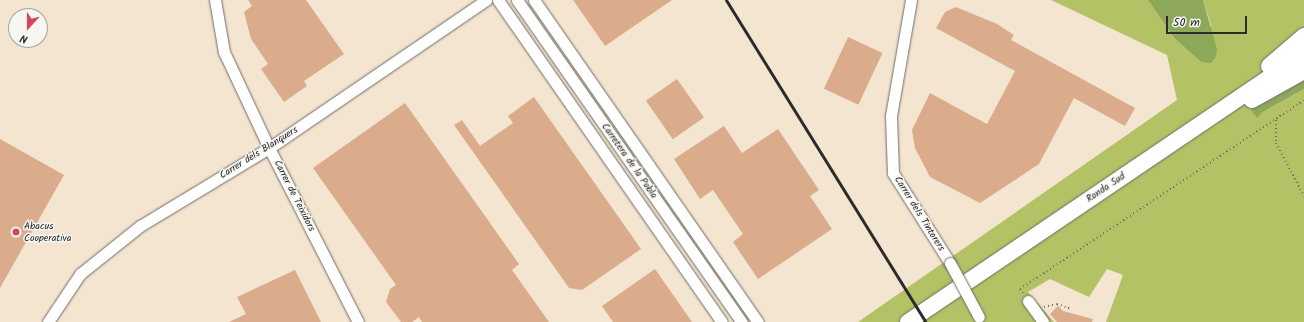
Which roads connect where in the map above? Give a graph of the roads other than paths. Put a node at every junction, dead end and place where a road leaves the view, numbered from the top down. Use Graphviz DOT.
graph roads {
  1 [pos="215,0"];
  2 [pos="486,0"];
  3 [pos="498,0"];
  4 [pos="517,0"];
  5 [pos="534,0"];
  6 [pos="911,0"];
  7 [pos="1304,36"];
  8 [pos="1304,54"];
  9 [pos="1304,71"];
  10 [pos="1206,120"];
  11 [pos="270,148"];
  12 [pos="1028,301"];
  13 [pos="982,320"];
  14 [pos="48,322"];
  15 [pos="358,322"];
  16 [pos="722,322"];
  17 [pos="742,322"];
  18 [pos="758,322"];
  19 [pos="908,322"];
  20 [pos="1044,322"];
  1 -- 11 [label="street, Carrer de Teixidors"];
  2 -- 11 [label="street, Carrer dels Blanquers"];
  3 -- 16 [label="street, Carretera de la Pobla"];
  4 -- 17 [label="street, Carretera de la Pobla"];
  5 -- 18 [label="street, Carretera de la Pobla"];
  6 -- 13 [label="street, Carrer dels Tintorers, bridge"];
  7 -- 10 [label="highway"];
  8 -- 10 [label="highway, Ronda Sud"];
  9 -- 10 [label="highway"];
  10 -- 19 [label="highway, Ronda Sud"];
  11 -- 14 [label="street, Carrer dels Blanquers"];
  11 -- 15 [label="street, Carrer de Teixidors"];
  12 -- 20 [label="street"];
}
